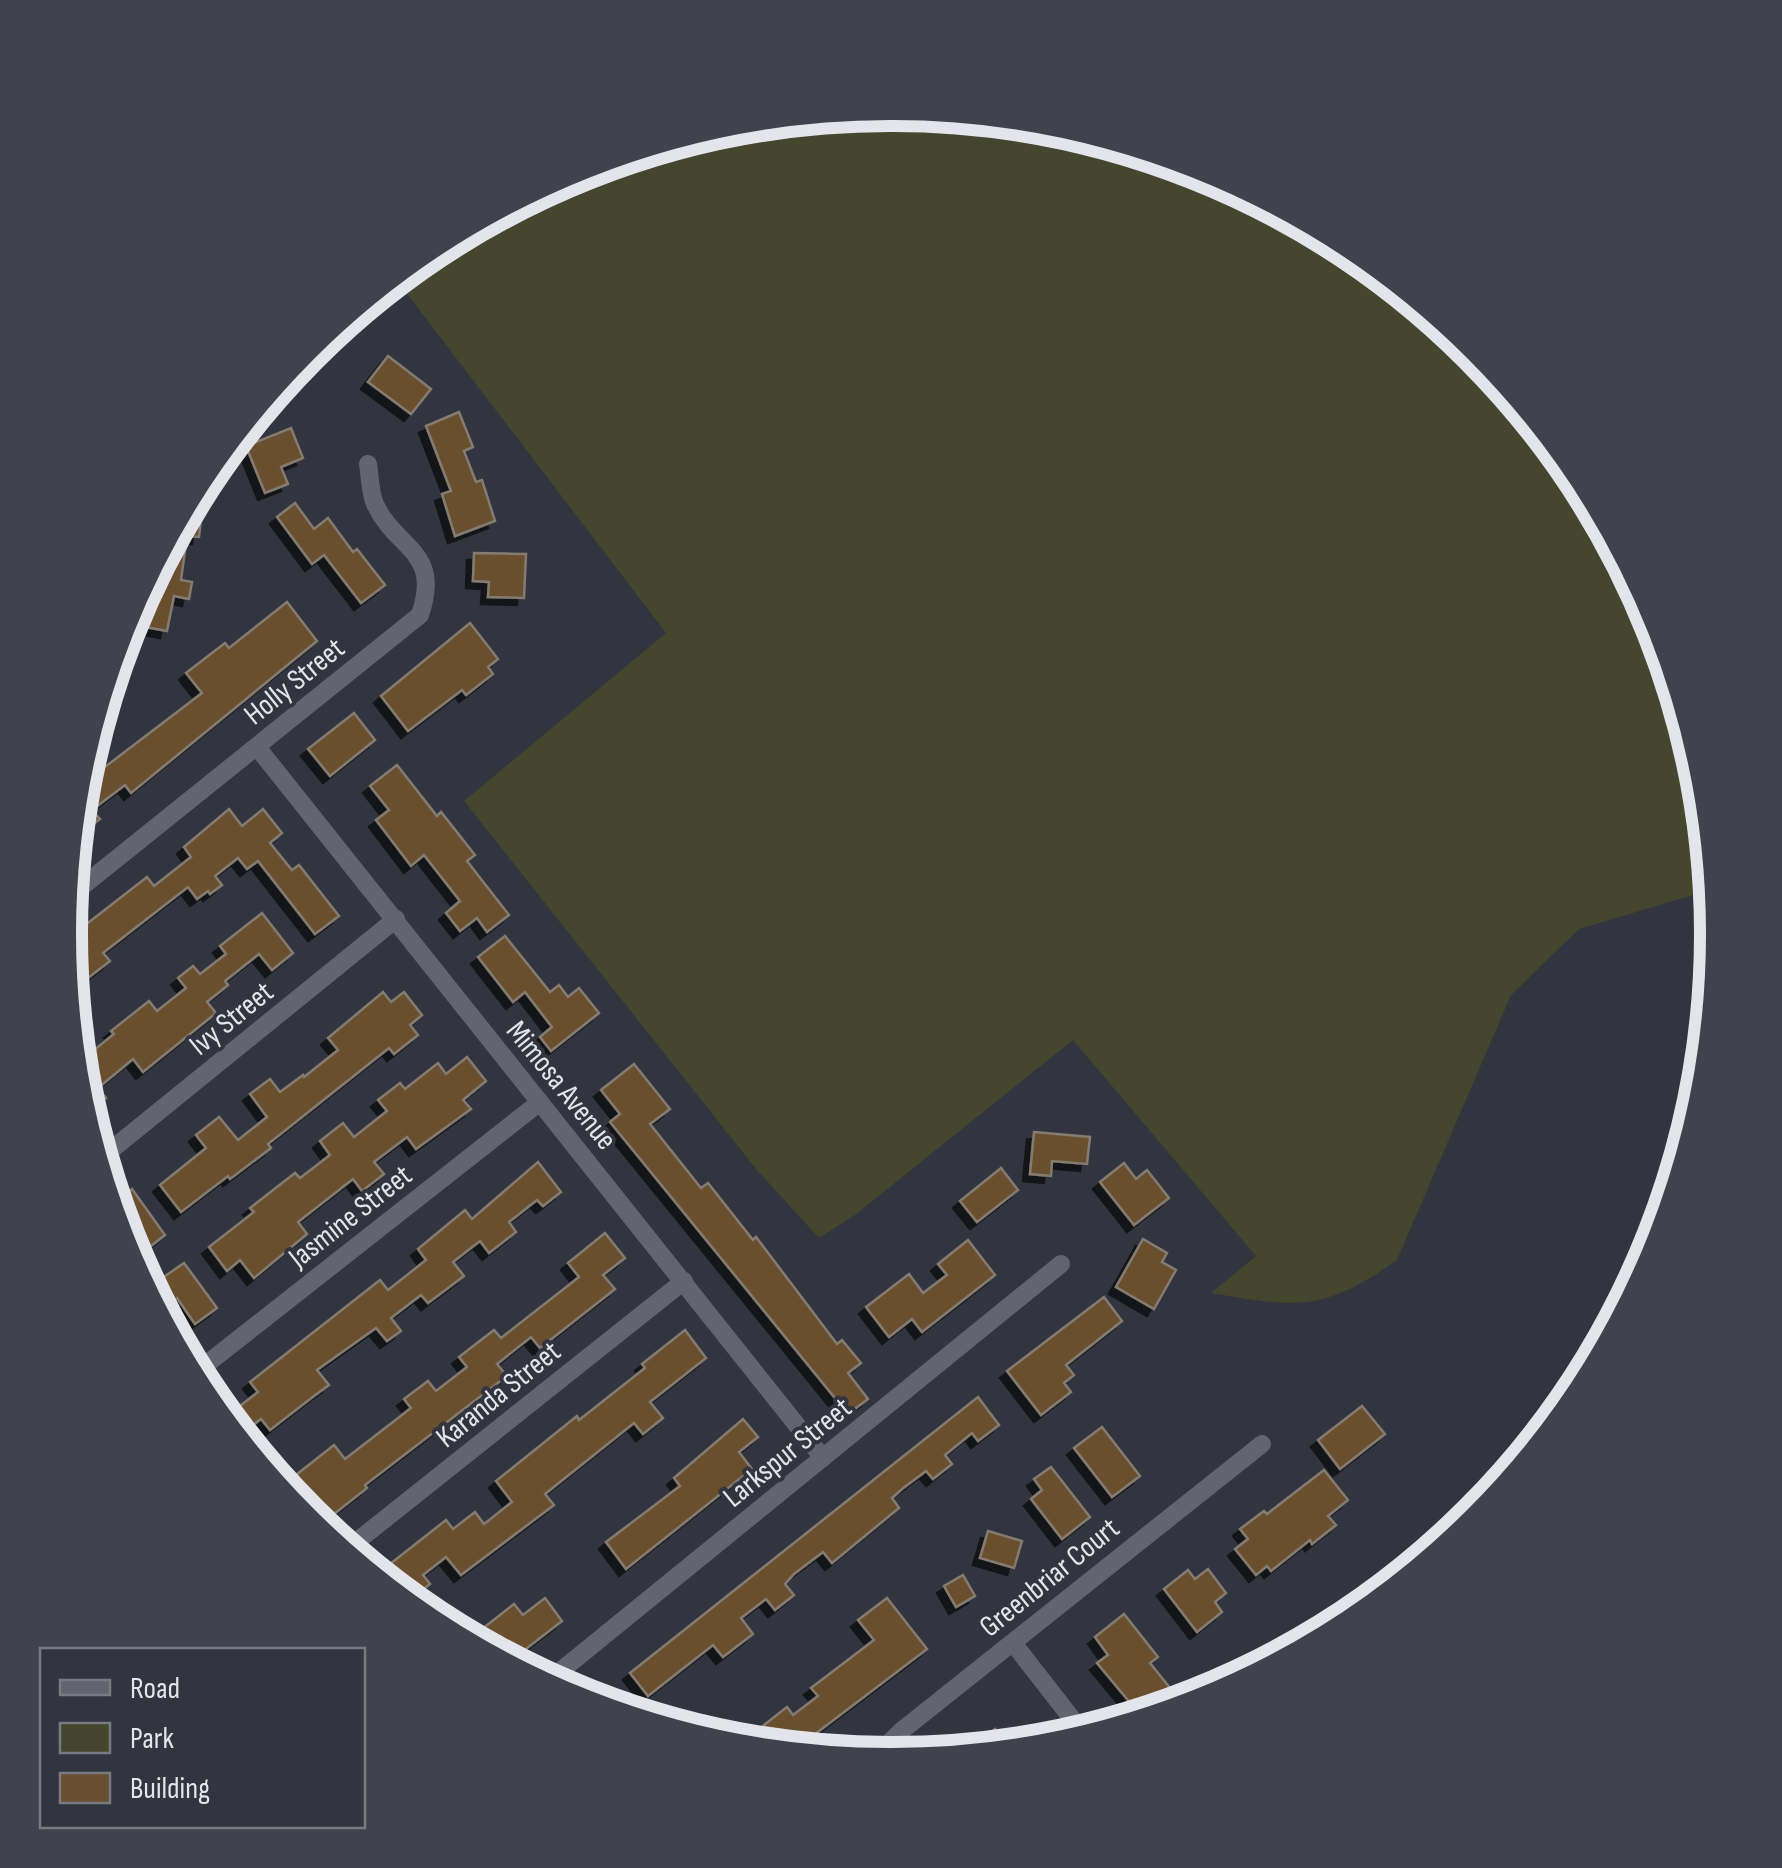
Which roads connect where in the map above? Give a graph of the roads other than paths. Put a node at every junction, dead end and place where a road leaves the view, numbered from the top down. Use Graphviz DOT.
graph roads {
  1 [pos="368,464"];
  2 [pos="256,746"];
  3 [pos="84,885"];
  4 [pos="396,919"];
  5 [pos="540,1102"];
  6 [pos="112,1149"];
  7 [pos="1061,1264"];
  8 [pos="684,1282"];
  9 [pos="207,1364"];
  10 [pos="1262,1444"];
  11 [pos="824,1458"];
  12 [pos="357,1541"];
  13 [pos="1013,1642"];
  14 [pos="560,1671"];
  15 [pos="1074,1721"];
  16 [pos="890,1742"];
  1 -- 2 [label="street, Holly Street"];
  2 -- 3 [label="street, Holly Street"];
  2 -- 4 [label="street, Mimosa Avenue"];
  4 -- 5 [label="street, Mimosa Avenue"];
  4 -- 6 [label="street, Ivy Street"];
  5 -- 8 [label="street, Mimosa Avenue"];
  5 -- 9 [label="street, Jasmine Street"];
  7 -- 11 [label="street, Larkspur Street"];
  8 -- 11 [label="street, Mimosa Avenue"];
  8 -- 12 [label="street, Karanda Street"];
  10 -- 13 [label="street, Greenbriar Court"];
  11 -- 14 [label="street, Larkspur Street"];
  13 -- 15 [label="street"];
  13 -- 16 [label="street, Greenbriar Court"];
}
